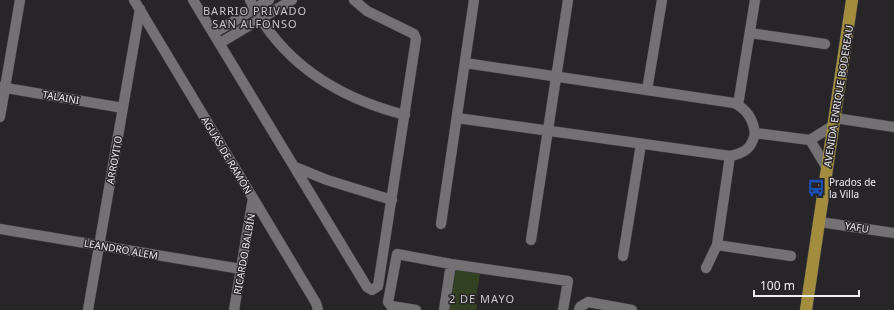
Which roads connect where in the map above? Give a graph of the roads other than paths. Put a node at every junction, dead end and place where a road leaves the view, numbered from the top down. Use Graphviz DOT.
graph roads {
  1 [pos="20,0"];
  2 [pos="134,0"];
  3 [pos="193,0"];
  4 [pos="269,0"];
  5 [pos="292,0"];
  6 [pos="354,0"];
  7 [pos="474,0"];
  8 [pos="568,0"];
  9 [pos="662,0"];
  10 [pos="755,0"];
  11 [pos="852,0"];
  12 [pos="252,4"];
  13 [pos="140,9"];
  14 [pos="260,19"];
  15 [pos="214,33"];
  16 [pos="750,33"];
  17 [pos="220,43"];
  18 [pos="825,44"];
  19 [pos="465,63"];
  20 [pos="557,78"];
  21 [pos="2,87"];
  22 [pos="647,90"];
  23 [pos="738,105"];
  24 [pos="123,108"];
  25 [pos="405,114"];
  26 [pos="0,117"];
  27 [pos="457,118"];
  28 [pos="834,122"];
  29 [pos="894,126"];
  30 [pos="548,131"];
  31 [pos="755,133"];
  32 [pos="810,140"];
  33 [pos="641,144"];
  34 [pos="730,156"];
  35 [pos="295,167"];
  36 [pos="827,168"];
  37 [pos="253,198"];
  38 [pos="392,200"];
  39 [pos="820,222"];
  40 [pos="441,224"];
  41 [pos="0,228"];
  42 [pos="894,233"];
  43 [pos="531,240"];
  44 [pos="99,245"];
  45 [pos="717,245"];
  46 [pos="623,256"];
  47 [pos="791,256"];
  48 [pos="451,264"];
  49 [pos="706,268"];
  50 [pos="241,269"];
  51 [pos="88,310"];
  52 [pos="234,310"];
  53 [pos="318,310"];
  54 [pos="416,310"];
  55 [pos="444,310"];
  56 [pos="563,310"];
  57 [pos="578,310"];
  58 [pos="632,310"];
  59 [pos="806,310"];
  1 -- 21 [label="street"];
  2 -- 13 [label="street, AGUAS DE RAMÓN"];
  3 -- 15 [label="street"];
  4 -- 12 [label="street"];
  5 -- 14 [label="street"];
  6 -- 25 [label="street"];
  7 -- 19 [label="street"];
  8 -- 20 [label="street"];
  9 -- 22 [label="street"];
  10 -- 16 [label="street"];
  11 -- 28 [label="main road, AVENIDA ENRIQUE BODEREAU"];
  12 -- 14 [label="street"];
  12 -- 15 [label="street"];
  13 -- 24 [label="street, ARROYITO"];
  13 -- 37 [label="street, AGUAS DE RAMÓN"];
  14 -- 17 [label="street"];
  14 -- 25 [label="street"];
  15 -- 17 [label="street"];
  16 -- 18 [label="street"];
  16 -- 23 [label="street"];
  17 -- 35 [label="street"];
  19 -- 20 [label="street"];
  19 -- 27 [label="street"];
  20 -- 22 [label="street"];
  20 -- 30 [label="street"];
  21 -- 24 [label="street, TALAINI"];
  21 -- 26 [label="street"];
  22 -- 23 [label="street"];
  23 -- 31 [label="street"];
  24 -- 44 [label="street, ARROYITO"];
  25 -- 38 [label="street"];
  27 -- 30 [label="street"];
  27 -- 40 [label="street"];
  28 -- 29 [label="street"];
  28 -- 32 [label="street"];
  28 -- 36 [label="main road, AVENIDA ENRIQUE BODEREAU"];
  30 -- 33 [label="street"];
  30 -- 43 [label="street"];
  31 -- 32 [label="street"];
  31 -- 34 [label="street"];
  32 -- 36 [label="street"];
  33 -- 34 [label="street"];
  33 -- 46 [label="street"];
  34 -- 45 [label="street"];
  35 -- 38 [label="street"];
  35 -- 38 [label="street"];
  36 -- 39 [label="main road, AVENIDA ENRIQUE BODEREAU"];
  37 -- 50 [label="street, RICARDO BALBÍN"];
  37 -- 53 [label="street, AGUAS DE RAMÓN"];
  39 -- 42 [label="street, YAFU"];
  39 -- 59 [label="main road, AVENIDA ENRIQUE BODEREAU"];
  41 -- 44 [label="street, LEANDRO ALEM"];
  44 -- 50 [label="street, LEANDRO ALEM"];
  44 -- 51 [label="street, ARROYITO"];
  45 -- 47 [label="street"];
  45 -- 49 [label="street"];
  48 -- 54 [label="street"];
  48 -- 55 [label="street"];
  48 -- 56 [label="street"];
  50 -- 52 [label="street, RICARDO BALBÍN"];
  57 -- 58 [label="street"];
}
